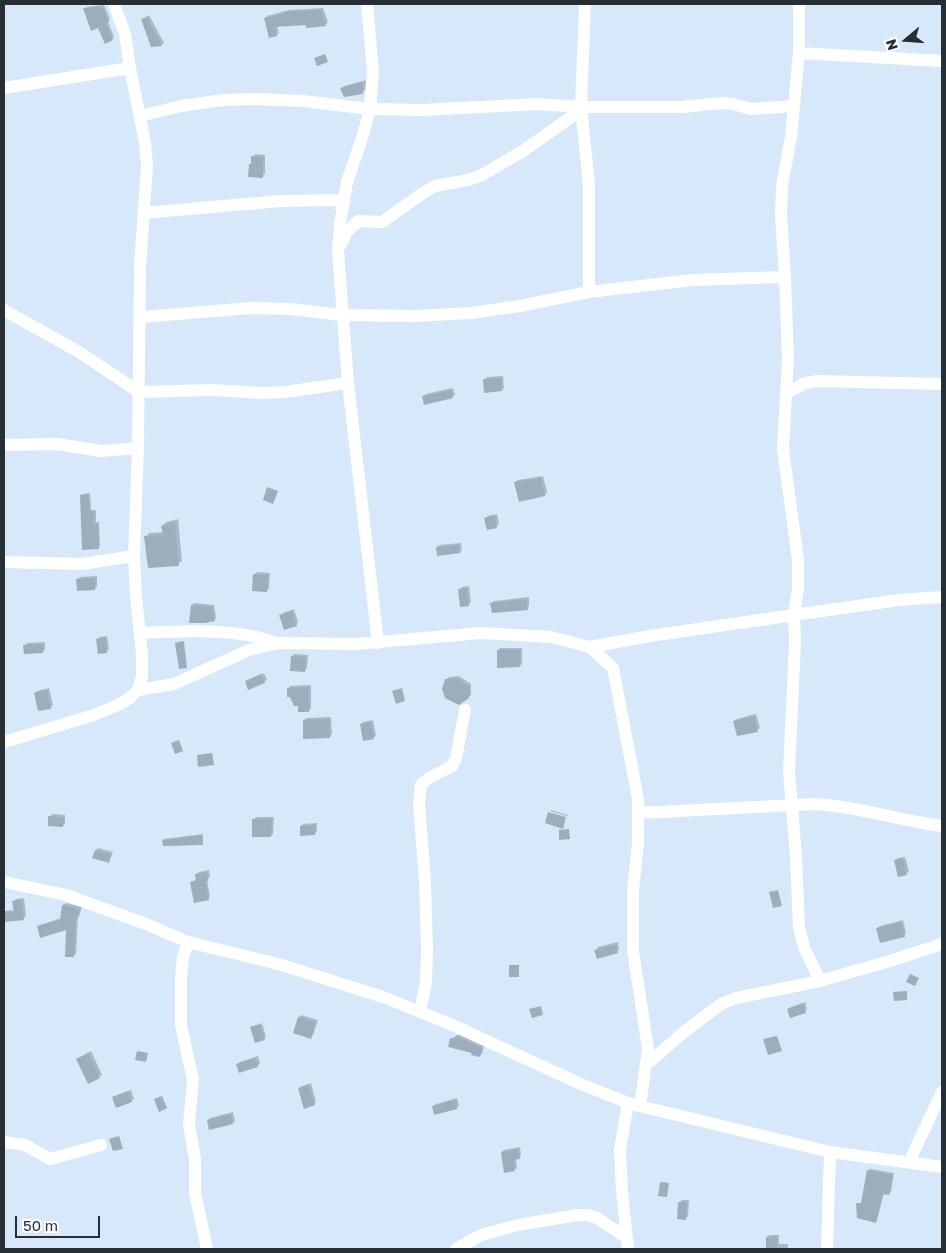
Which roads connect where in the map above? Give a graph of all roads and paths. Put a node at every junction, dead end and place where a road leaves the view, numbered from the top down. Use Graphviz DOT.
graph roads {
  1 [pos="114,4"];
  2 [pos="367,4"];
  3 [pos="585,4"];
  4 [pos="799,4"];
  5 [pos="799,53"];
  6 [pos="942,61"];
  7 [pos="130,68"];
  8 [pos="4,88"];
  9 [pos="794,106"];
  10 [pos="581,108"];
  11 [pos="370,109"];
  12 [pos="140,116"];
  13 [pos="344,200"];
  14 [pos="143,212"];
  15 [pos="338,251"];
  16 [pos="785,277"];
  17 [pos="589,292"];
  18 [pos="4,310"];
  19 [pos="342,315"];
  20 [pos="140,317"];
  21 [pos="348,384"];
  22 [pos="942,384"];
  23 [pos="139,392"];
  24 [pos="787,393"];
  25 [pos="4,445"];
  26 [pos="138,448"];
  27 [pos="134,556"];
  28 [pos="4,562"];
  29 [pos="942,597"];
  30 [pos="794,615"];
  31 [pos="140,632"];
  32 [pos="278,643"];
  33 [pos="378,643"];
  34 [pos="590,647"];
  35 [pos="138,690"];
  36 [pos="465,710"];
  37 [pos="4,742"];
  38 [pos="792,806"];
  39 [pos="639,813"];
  40 [pos="942,826"];
  41 [pos="4,882"];
  42 [pos="188,942"];
  43 [pos="942,944"];
  44 [pos="820,981"];
  45 [pos="420,1012"];
  46 [pos="647,1064"];
  47 [pos="942,1092"];
  48 [pos="634,1105"];
  49 [pos="4,1142"];
  50 [pos="101,1145"];
  51 [pos="830,1152"];
  52 [pos="909,1162"];
  53 [pos="942,1167"];
  54 [pos="627,1244"];
  55 [pos="207,1249"];
  56 [pos="456,1249"];
  57 [pos="827,1249"];
  1 -- 7 [label="street"];
  2 -- 11 [label="street"];
  3 -- 10 [label="street"];
  4 -- 5 [label="street"];
  5 -- 6 [label="street"];
  5 -- 9 [label="street"];
  7 -- 8 [label="street"];
  7 -- 12 [label="street"];
  9 -- 10 [label="street"];
  9 -- 16 [label="street"];
  10 -- 11 [label="street"];
  10 -- 15 [label="street"];
  10 -- 17 [label="street"];
  11 -- 12 [label="street"];
  11 -- 13 [label="street"];
  12 -- 14 [label="street"];
  13 -- 14 [label="street"];
  13 -- 15 [label="street"];
  14 -- 20 [label="street"];
  15 -- 19 [label="street"];
  16 -- 17 [label="street"];
  16 -- 24 [label="street"];
  17 -- 19 [label="street"];
  18 -- 23 [label="street"];
  19 -- 20 [label="street"];
  19 -- 21 [label="street"];
  20 -- 23 [label="street"];
  21 -- 23 [label="street"];
  21 -- 33 [label="street"];
  22 -- 24 [label="street"];
  23 -- 26 [label="street"];
  24 -- 30 [label="street"];
  25 -- 26 [label="street"];
  26 -- 27 [label="street"];
  27 -- 28 [label="street"];
  27 -- 31 [label="street"];
  29 -- 30 [label="street"];
  30 -- 34 [label="street"];
  30 -- 38 [label="street"];
  31 -- 32 [label="street"];
  31 -- 35 [label="street"];
  32 -- 33 [label="street"];
  32 -- 35 [label="street"];
  33 -- 34 [label="street"];
  34 -- 39 [label="street"];
  35 -- 37 [label="street"];
  36 -- 45 [label="street"];
  38 -- 39 [label="street"];
  38 -- 40 [label="street"];
  38 -- 44 [label="street"];
  39 -- 46 [label="street"];
  41 -- 42 [label="street"];
  42 -- 45 [label="street"];
  42 -- 55 [label="street"];
  43 -- 44 [label="street"];
  44 -- 46 [label="street"];
  45 -- 48 [label="street"];
  46 -- 48 [label="street"];
  47 -- 52 [label="street"];
  48 -- 51 [label="street"];
  48 -- 54 [label="street"];
  49 -- 50 [label="street"];
  51 -- 52 [label="street"];
  51 -- 57 [label="street"];
  52 -- 53 [label="street"];
  54 -- 56 [label="street"];
}
